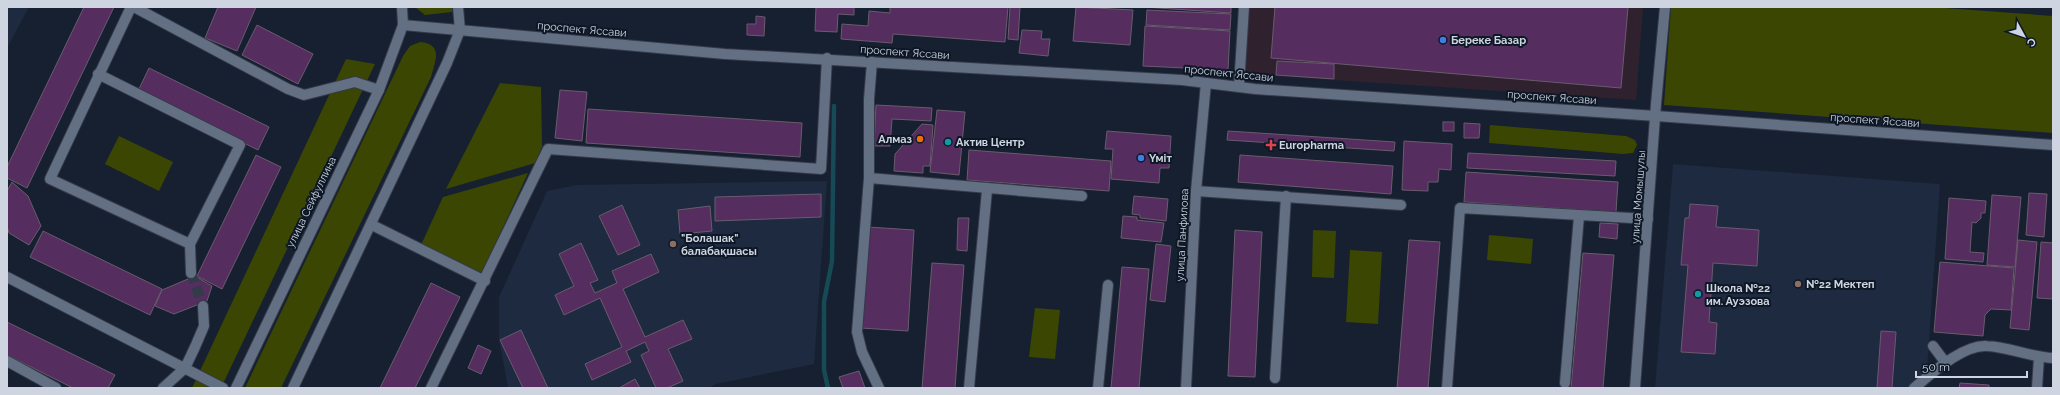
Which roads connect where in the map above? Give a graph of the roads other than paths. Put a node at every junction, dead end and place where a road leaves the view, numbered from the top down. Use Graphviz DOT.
graph roads {
  1 [pos="132,7"];
  2 [pos="402,7"];
  3 [pos="458,7"];
  4 [pos="1244,7"];
  5 [pos="1665,7"];
  6 [pos="403,25"];
  7 [pos="460,30"];
  8 [pos="827,58"];
  9 [pos="872,62"];
  10 [pos="98,74"];
  11 [pos="1206,83"];
  12 [pos="1239,86"];
  13 [pos="379,90"];
  14 [pos="1656,116"];
  15 [pos="2053,145"];
  16 [pos="869,178"];
  17 [pos="987,190"];
  18 [pos="1196,191"];
  19 [pos="1082,196"];
  20 [pos="1286,196"];
  21 [pos="1400,205"];
  22 [pos="1579,216"];
  23 [pos="1648,219"];
  24 [pos="372,225"];
  25 [pos="190,244"];
  26 [pos="191,273"];
  27 [pos="7,277"];
  28 [pos="485,281"];
  29 [pos="1108,285"];
  30 [pos="203,306"];
  31 [pos="1933,346"];
  32 [pos="2039,358"];
  33 [pos="2053,358"];
  34 [pos="7,361"];
  35 [pos="1945,362"];
  36 [pos="185,368"];
  37 [pos="1275,378"];
  38 [pos="1565,383"];
  39 [pos="56,388"];
  40 [pos="163,388"];
  41 [pos="223,388"];
  42 [pos="236,388"];
  43 [pos="293,388"];
  44 [pos="431,388"];
  45 [pos="879,388"];
  46 [pos="969,388"];
  47 [pos="1098,388"];
  48 [pos="1186,388"];
  49 [pos="1447,388"];
  50 [pos="1635,388"];
  51 [pos="1914,388"];
  52 [pos="2037,388"];
  1 -- 10 [label="street"];
  1 -- 13 [label="street"];
  2 -- 6 [label="street"];
  3 -- 7 [label="street"];
  4 -- 12 [label="street"];
  5 -- 14 [label="street, улица Момышулы"];
  6 -- 7 [label="street, проспект Яссави"];
  6 -- 13 [label="street, улица Сейфуллина"];
  7 -- 8 [label="street, проспект Яссави"];
  7 -- 24 [label="street"];
  8 -- 9 [label="street, проспект Яссави"];
  8 -- 28 [label="street"];
  9 -- 11 [label="street, проспект Яссави"];
  9 -- 16 [label="street"];
  10 -- 25 [label="street"];
  10 -- 25 [label="street"];
  11 -- 12 [label="street, проспект Яссави"];
  11 -- 18 [label="street, улица Панфилова"];
  12 -- 14 [label="street, проспект Яссави"];
  13 -- 42 [label="street, улица Сейфуллина"];
  14 -- 15 [label="street, проспект Яссави"];
  14 -- 23 [label="street, улица Момышулы"];
  16 -- 17 [label="street"];
  16 -- 45 [label="street"];
  17 -- 19 [label="street"];
  17 -- 46 [label="street"];
  18 -- 20 [label="street"];
  18 -- 48 [label="street, улица Панфилова"];
  20 -- 21 [label="street"];
  20 -- 37 [label="street"];
  22 -- 23 [label="street"];
  22 -- 38 [label="street"];
  22 -- 49 [label="street"];
  23 -- 50 [label="street, улица Момышулы"];
  24 -- 28 [label="street"];
  24 -- 43 [label="street"];
  25 -- 26 [label="street"];
  27 -- 36 [label="street"];
  28 -- 44 [label="street"];
  29 -- 47 [label="street"];
  30 -- 36 [label="street"];
  31 -- 35 [label="street"];
  32 -- 33 [label="street"];
  32 -- 35 [label="street"];
  32 -- 52 [label="street"];
  34 -- 39 [label="street"];
  35 -- 51 [label="street"];
  36 -- 40 [label="street"];
  36 -- 41 [label="street"];
}
